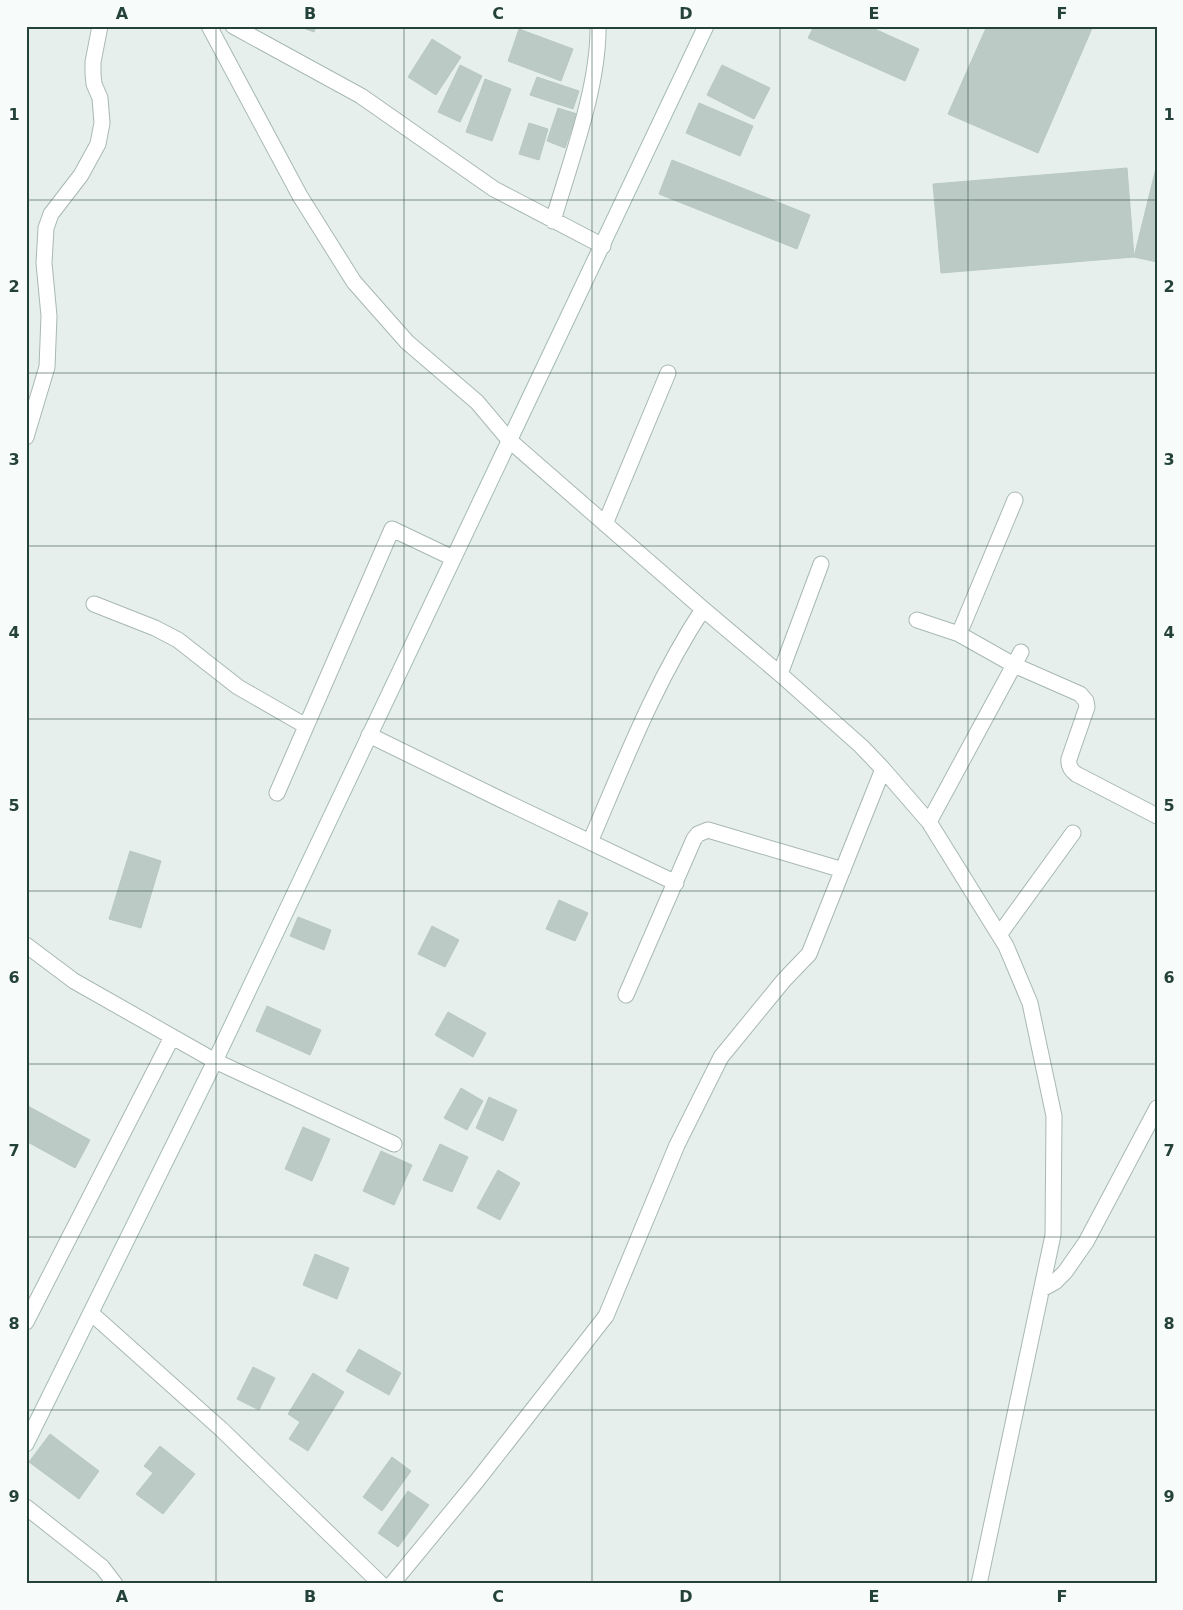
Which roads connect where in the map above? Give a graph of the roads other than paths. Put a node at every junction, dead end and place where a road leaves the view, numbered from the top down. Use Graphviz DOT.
graph roads {
  1 [pos="100,26"];
  2 [pos="209,26"];
  3 [pos="233,26"];
  4 [pos="598,26"];
  5 [pos="706,26"];
  6 [pos="553,221"];
  7 [pos="603,246"];
  8 [pos="668,373"];
  9 [pos="26,437"];
  10 [pos="509,440"];
  11 [pos="1015,500"];
  12 [pos="605,524"];
  13 [pos="453,558"];
  14 [pos="821,564"];
  15 [pos="94,604"];
  16 [pos="703,609"];
  17 [pos="917,620"];
  18 [pos="959,634"];
  19 [pos="1018,658"];
  20 [pos="780,674"];
  21 [pos="306,726"];
  22 [pos="369,735"];
  23 [pos="884,769"];
  24 [pos="277,793"];
  25 [pos="1157,816"];
  26 [pos="929,822"];
  27 [pos="1073,833"];
  28 [pos="590,842"];
  29 [pos="843,870"];
  30 [pos="676,882"];
  31 [pos="999,935"];
  32 [pos="26,945"];
  33 [pos="626,995"];
  34 [pos="172,1037"];
  35 [pos="215,1061"];
  36 [pos="1157,1108"];
  37 [pos="394,1144"];
  38 [pos="1042,1289"];
  39 [pos="90,1313"];
  40 [pos="26,1322"];
  41 [pos="26,1444"];
  42 [pos="26,1507"];
  43 [pos="116,1584"];
  44 [pos="381,1584"];
  45 [pos="392,1584"];
  46 [pos="979,1584"];
  1 -- 9 [label="street"];
  2 -- 10 [label="street"];
  3 -- 6 [label="street"];
  4 -- 6 [label="street"];
  5 -- 7 [label="street"];
  6 -- 7 [label="street"];
  7 -- 10 [label="street"];
  8 -- 12 [label="street"];
  10 -- 12 [label="street"];
  10 -- 13 [label="street"];
  11 -- 18 [label="street"];
  12 -- 16 [label="street"];
  13 -- 21 [label="street"];
  13 -- 22 [label="street"];
  14 -- 20 [label="street"];
  15 -- 21 [label="street"];
  16 -- 20 [label="street"];
  16 -- 28 [label="street"];
  17 -- 18 [label="street"];
  18 -- 19 [label="street"];
  19 -- 25 [label="street"];
  19 -- 26 [label="street"];
  20 -- 23 [label="street"];
  21 -- 24 [label="street"];
  22 -- 28 [label="street"];
  22 -- 35 [label="street"];
  23 -- 26 [label="street"];
  23 -- 29 [label="street"];
  26 -- 31 [label="street"];
  27 -- 31 [label="street"];
  28 -- 30 [label="street"];
  29 -- 30 [label="street"];
  29 -- 45 [label="street"];
  30 -- 33 [label="street"];
  31 -- 38 [label="street"];
  32 -- 34 [label="street"];
  34 -- 35 [label="street"];
  34 -- 40 [label="street"];
  35 -- 37 [label="street"];
  35 -- 39 [label="street"];
  36 -- 38 [label="street"];
  38 -- 46 [label="street"];
  39 -- 41 [label="street"];
  39 -- 44 [label="street"];
  42 -- 43 [label="street"];
}
